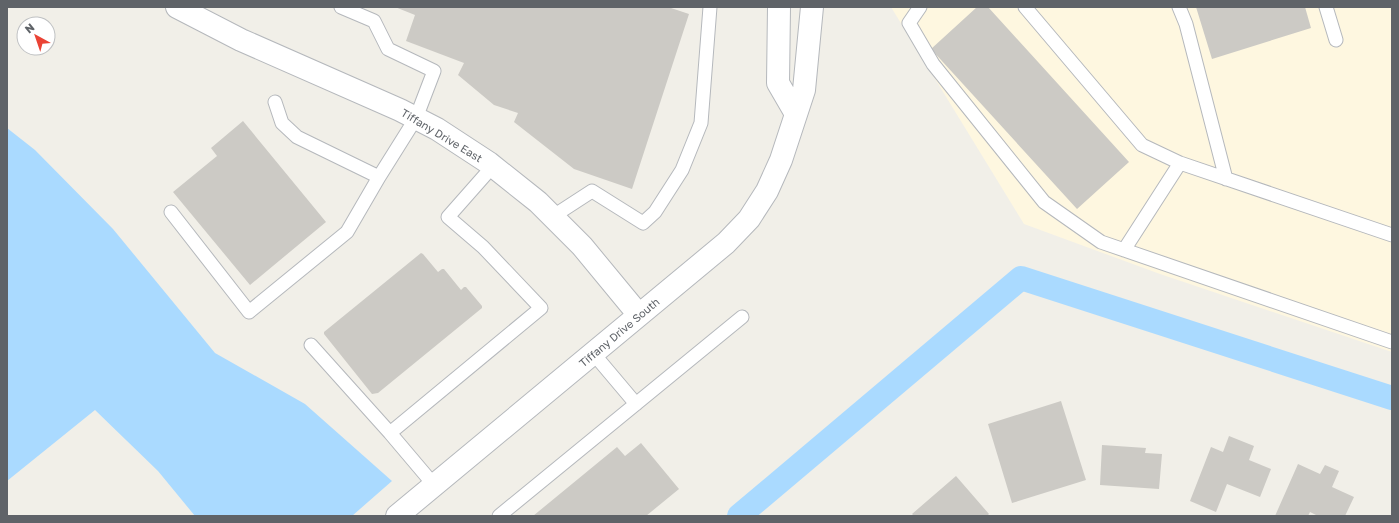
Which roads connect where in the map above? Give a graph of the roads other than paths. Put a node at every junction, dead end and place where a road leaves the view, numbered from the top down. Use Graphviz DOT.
graph roads {
  1 [pos="177,7"];
  2 [pos="341,7"];
  3 [pos="710,7"];
  4 [pos="779,7"];
  5 [pos="812,7"];
  6 [pos="920,7"];
  7 [pos="1025,7"];
  8 [pos="1179,7"];
  9 [pos="1326,7"];
  10 [pos="1336,40"];
  11 [pos="275,102"];
  12 [pos="796,114"];
  13 [pos="416,118"];
  14 [pos="1180,163"];
  15 [pos="493,166"];
  16 [pos="379,177"];
  17 [pos="1226,179"];
  18 [pos="171,212"];
  19 [pos="552,217"];
  20 [pos="1392,236"];
  21 [pos="1124,250"];
  22 [pos="639,315"];
  23 [pos="742,318"];
  24 [pos="1392,342"];
  25 [pos="311,345"];
  26 [pos="593,354"];
  27 [pos="636,404"];
  28 [pos="390,433"];
  29 [pos="434,485"];
  30 [pos="397,516"];
  31 [pos="499,516"];
  1 -- 13 [label="street, Tiffany Drive East"];
  2 -- 13 [label="lane"];
  3 -- 19 [label="lane"];
  4 -- 12 [label="street"];
  5 -- 12 [label="street, Tiffany Drive South"];
  6 -- 21 [label="lane"];
  7 -- 14 [label="lane"];
  8 -- 17 [label="lane"];
  9 -- 10 [label="lane"];
  11 -- 16 [label="lane"];
  12 -- 22 [label="street, Tiffany Drive South"];
  13 -- 15 [label="street, Tiffany Drive East"];
  13 -- 16 [label="lane"];
  14 -- 17 [label="lane"];
  14 -- 21 [label="lane"];
  15 -- 19 [label="street, Tiffany Drive East"];
  15 -- 28 [label="lane"];
  16 -- 18 [label="lane"];
  17 -- 20 [label="lane"];
  19 -- 22 [label="street, Tiffany Drive East"];
  21 -- 24 [label="lane"];
  22 -- 26 [label="street, Tiffany Drive South"];
  23 -- 27 [label="lane"];
  25 -- 28 [label="lane"];
  26 -- 27 [label="lane"];
  26 -- 29 [label="street, Tiffany Drive South"];
  27 -- 31 [label="lane"];
  28 -- 29 [label="lane"];
  29 -- 30 [label="street, Tiffany Drive South"];
}
